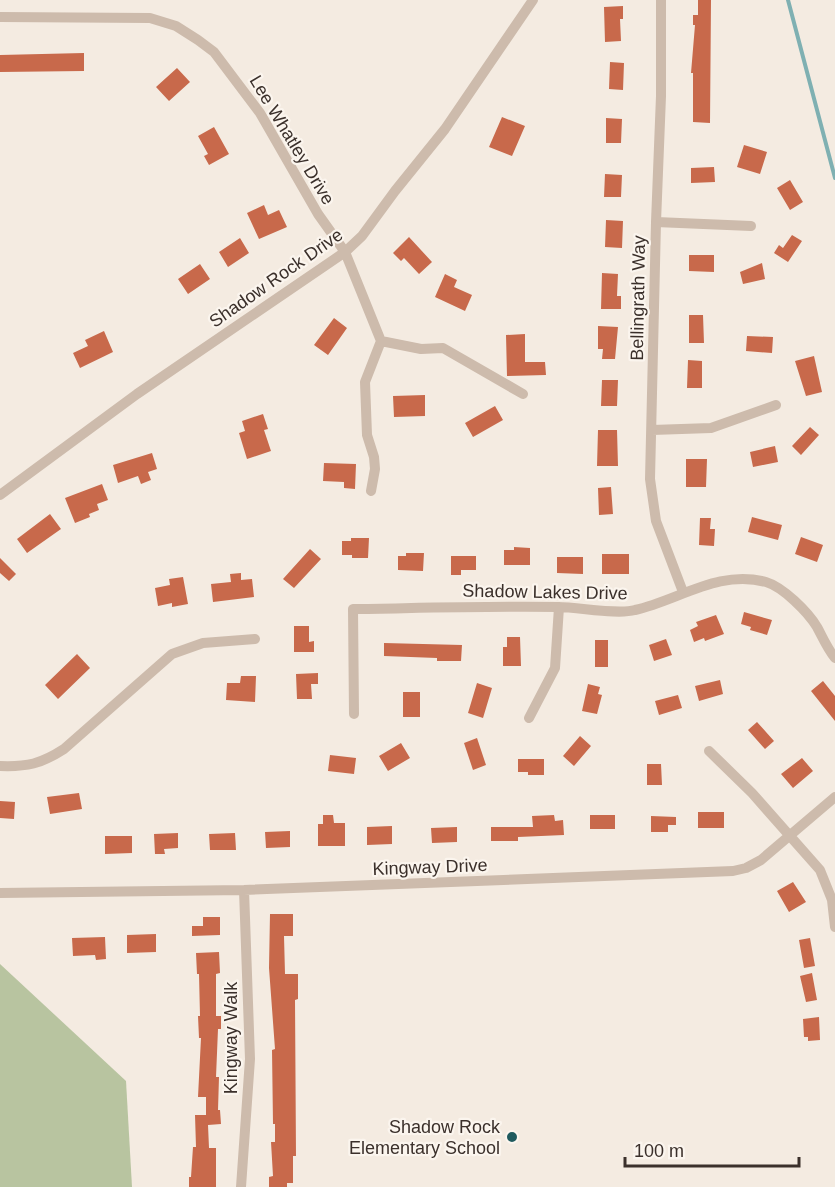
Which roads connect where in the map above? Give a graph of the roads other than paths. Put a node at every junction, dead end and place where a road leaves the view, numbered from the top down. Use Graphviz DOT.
graph roads {
  1 [pos="533,0"];
  2 [pos="662,0"];
  3 [pos="0,17"];
  4 [pos="656,222"];
  5 [pos="750,226"];
  6 [pos="345,252"];
  7 [pos="381,341"];
  8 [pos="523,394"];
  9 [pos="776,405"];
  10 [pos="652,430"];
  11 [pos="371,491"];
  12 [pos="0,495"];
  13 [pos="683,592"];
  14 [pos="559,607"];
  15 [pos="255,639"];
  16 [pos="835,658"];
  17 [pos="354,714"];
  18 [pos="529,718"];
  19 [pos="709,751"];
  20 [pos="0,766"];
  21 [pos="835,797"];
  22 [pos="790,835"];
  23 [pos="244,890"];
  24 [pos="0,893"];
  25 [pos="835,927"];
  26 [pos="241,1187"];
  1 -- 6 [label="street, Shadow Rock Drive"];
  2 -- 4 [label="street, Bellingrath Way"];
  3 -- 6 [label="street, Lee Whatley Drive"];
  4 -- 5 [label="street"];
  4 -- 10 [label="street, Bellingrath Way"];
  6 -- 7 [label="street, Lee Whatley Drive"];
  6 -- 12 [label="street, Shadow Rock Drive"];
  7 -- 8 [label="street"];
  7 -- 11 [label="street"];
  9 -- 10 [label="street"];
  10 -- 13 [label="street, Bellingrath Way"];
  13 -- 14 [label="street, Shadow Lakes Drive"];
  13 -- 16 [label="street, Shadow Lakes Drive"];
  14 -- 17 [label="street, Shadow Lakes Drive"];
  14 -- 18 [label="street"];
  15 -- 20 [label="street"];
  19 -- 22 [label="street"];
  21 -- 22 [label="street, Kingway Drive"];
  22 -- 23 [label="street, Kingway Drive"];
  22 -- 25 [label="street"];
  23 -- 24 [label="street, Kingway Drive"];
  23 -- 26 [label="street, Kingway Walk"];
}
